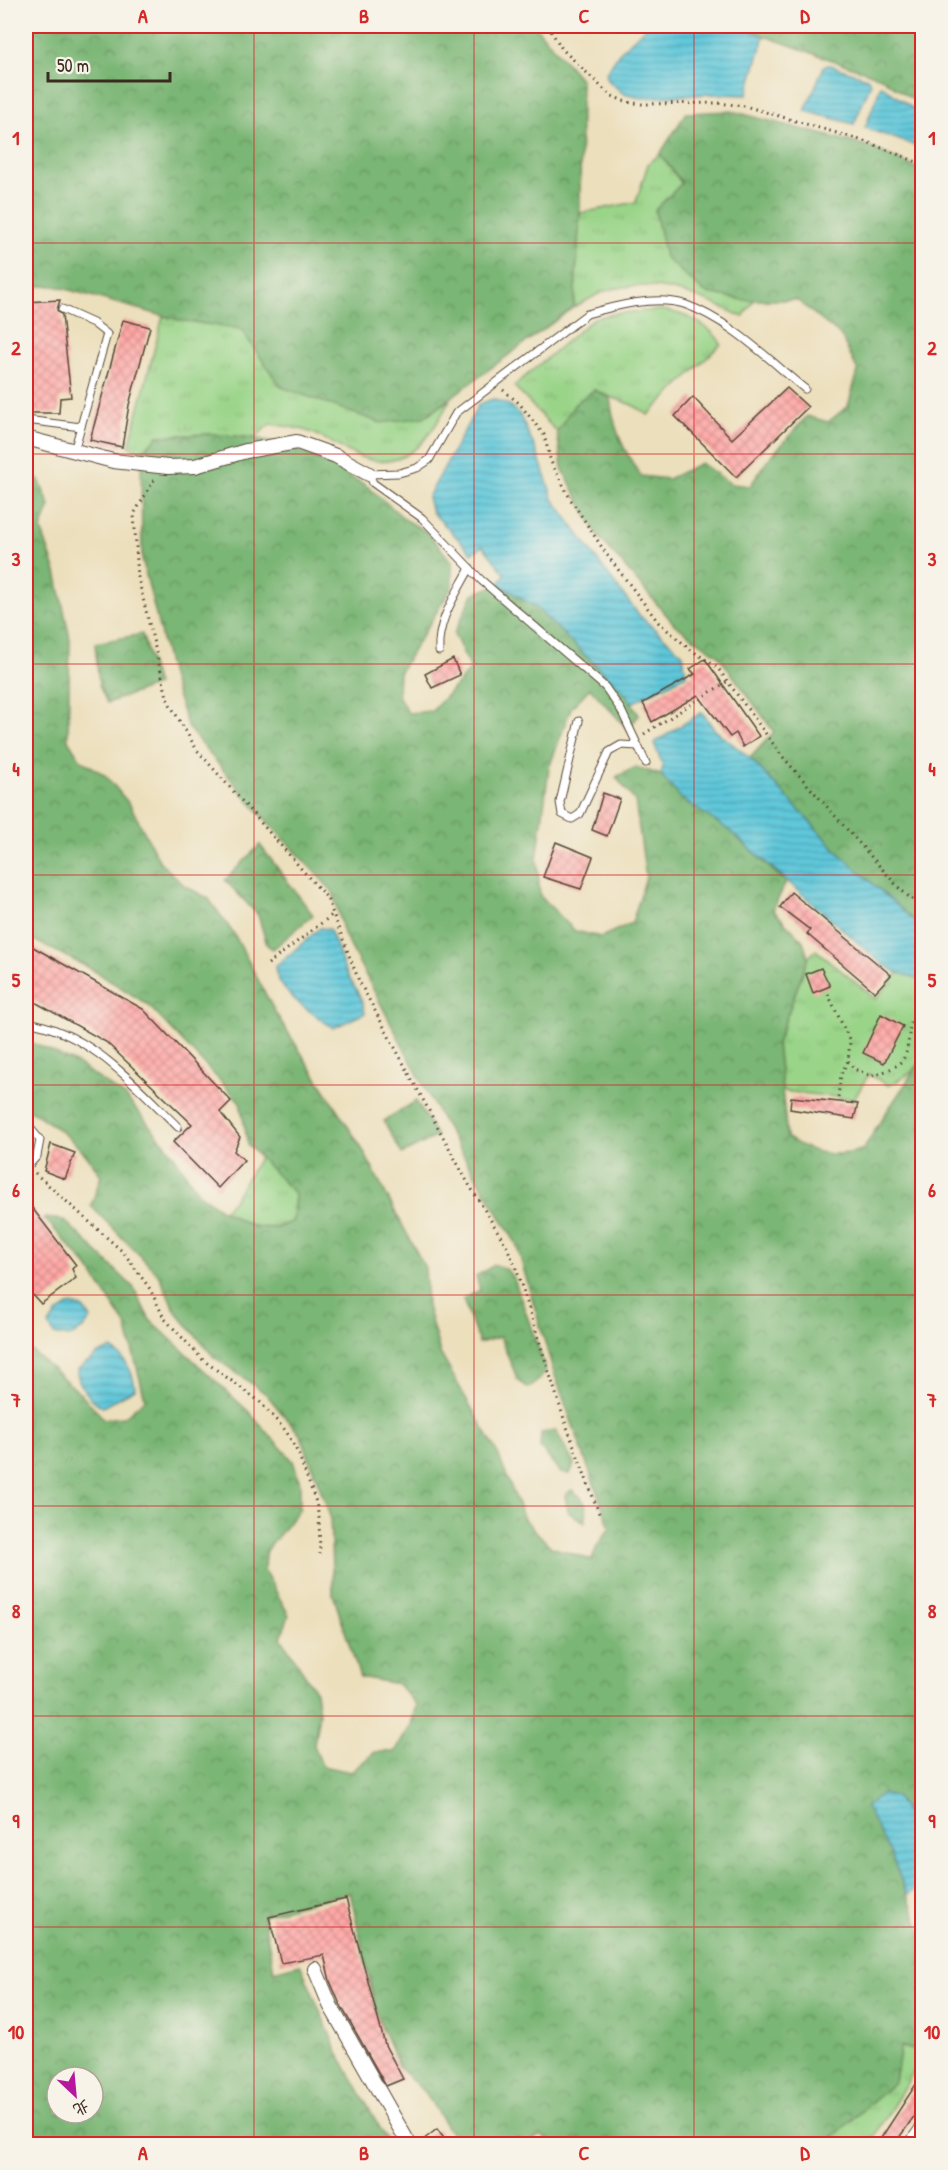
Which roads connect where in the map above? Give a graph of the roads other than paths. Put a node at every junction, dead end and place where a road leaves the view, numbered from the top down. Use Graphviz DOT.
graph roads {
  1 [pos="62,309"];
  2 [pos="805,389"];
  3 [pos="26,420"];
  4 [pos="81,427"];
  5 [pos="26,438"];
  6 [pos="74,451"];
  7 [pos="369,474"];
  8 [pos="470,568"];
  9 [pos="439,651"];
  10 [pos="579,721"];
  11 [pos="638,746"];
  12 [pos="646,763"];
  13 [pos="26,1022"];
  14 [pos="26,1124"];
  15 [pos="178,1127"];
  16 [pos="28,1162"];
  17 [pos="315,1969"];
  18 [pos="922,2123"];
  19 [pos="409,2145"];
  20 [pos="907,2145"];
  1 -- 4 [label="lane"];
  2 -- 7 [label="lane"];
  3 -- 4 [label="lane"];
  4 -- 6 [label="lane"];
  5 -- 6 [label="street"];
  6 -- 7 [label="street"];
  7 -- 8 [label="lane"];
  8 -- 9 [label="lane"];
  8 -- 11 [label="lane"];
  10 -- 11 [label="lane"];
  11 -- 12 [label="lane"];
  13 -- 15 [label="lane"];
  14 -- 16 [label="lane"];
  17 -- 19 [label="street"];
  18 -- 20 [label="lane"];
}
